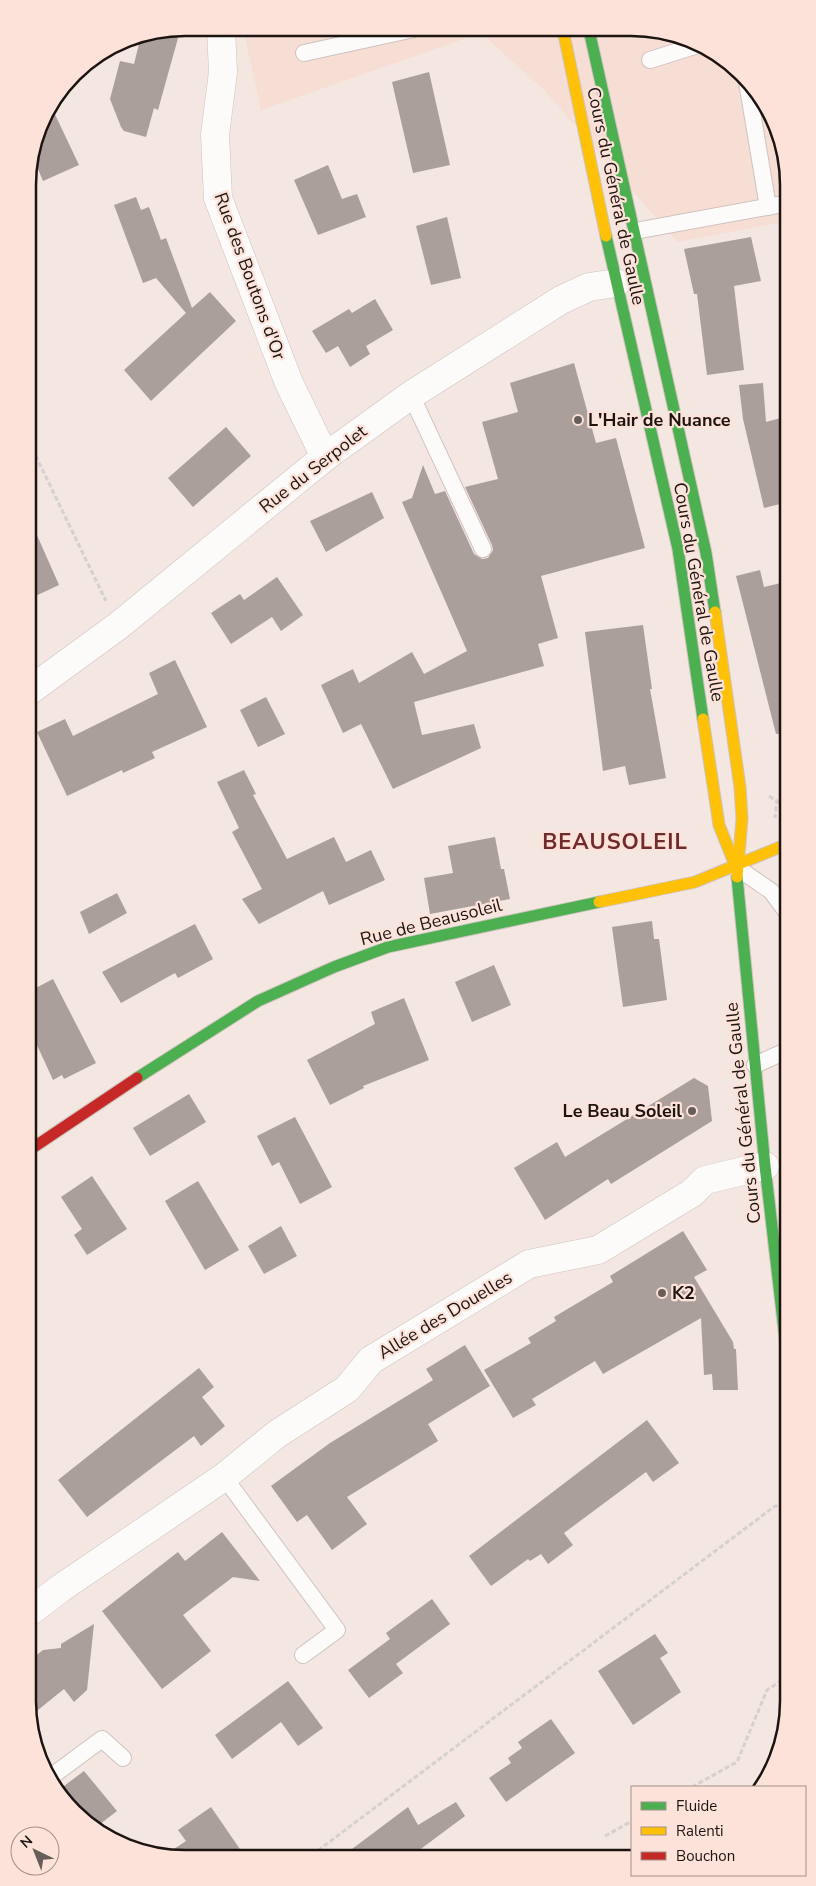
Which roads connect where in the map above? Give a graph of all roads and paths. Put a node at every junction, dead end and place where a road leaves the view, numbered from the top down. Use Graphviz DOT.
graph roads {
  1 [pos="221,36"];
  2 [pos="382,36"];
  3 [pos="564,36"];
  4 [pos="575,36"];
  5 [pos="590,36"];
  6 [pos="688,48"];
  7 [pos="304,53"];
  8 [pos="650,60"];
  9 [pos="750,96"];
  10 [pos="589,98"];
  11 [pos="776,206"];
  12 [pos="635,231"];
  13 [pos="606,237"];
  14 [pos="644,276"];
  15 [pos="616,283"];
  16 [pos="411,395"];
  17 [pos="325,456"];
  18 [pos="37,458"];
  19 [pos="679,494"];
  20 [pos="672,524"];
  21 [pos="483,549"];
  22 [pos="678,554"];
  23 [pos="696,584"];
  24 [pos="118,626"];
  25 [pos="37,686"];
  26 [pos="777,801"];
  27 [pos="780,803"];
  28 [pos="729,804"];
  29 [pos="780,847"];
  30 [pos="736,867"];
  31 [pos="780,902"];
  32 [pos="779,1054"];
  33 [pos="755,1064"];
  34 [pos="36,1145"];
  35 [pos="765,1166"];
  36 [pos="779,1289"];
  37 [pos="224,1477"];
  38 [pos="779,1506"];
  39 [pos="36,1607"];
  40 [pos="303,1656"];
  41 [pos="779,1682"];
  42 [pos="123,1758"];
  43 [pos="55,1774"];
  44 [pos="694,1786"];
  45 [pos="631,1822"];
  46 [pos="605,1836"];
  47 [pos="319,1850"];
  1 -- 17 [label="street, Rue des Boutons d'Or"];
  2 -- 7 [label="lane"];
  3 -- 13 [label="main road, Cours du Général de Gaulle"];
  4 -- 10 [label="main road"];
  5 -- 12 [label="main road, Cours du Général de Gaulle"];
  6 -- 8 [label="lane"];
  9 -- 11 [label="lane"];
  11 -- 12 [label="lane"];
  12 -- 13 [label="main road"];
  12 -- 14 [label="main road, Cours du Général de Gaulle"];
  13 -- 15 [label="main road, Cours du Général de Gaulle"];
  14 -- 15 [label="main road"];
  14 -- 30 [label="main road, Cours du Général de Gaulle"];
  15 -- 16 [label="street, Rue du Serpolet"];
  15 -- 20 [label="main road, Cours du Général de Gaulle"];
  16 -- 17 [label="street, Rue du Serpolet"];
  16 -- 21 [label="lane"];
  17 -- 24 [label="street, Rue du Serpolet"];
  18 -- 24 [label="path"];
  19 -- 20 [label="main road"];
  20 -- 22 [label="main road, Cours du Général de Gaulle"];
  22 -- 23 [label="main road"];
  22 -- 30 [label="main road, Cours du Général de Gaulle"];
  24 -- 25 [label="street, Rue du Serpolet"];
  26 -- 27 [label="path"];
  28 -- 30 [label="main road"];
  29 -- 30 [label="main road, Rue de Beausoleil"];
  30 -- 31 [label="lane"];
  30 -- 33 [label="main road, Cours du Général de Gaulle"];
  30 -- 34 [label="main road, Rue de Beausoleil"];
  32 -- 33 [label="lane"];
  33 -- 35 [label="main road, Cours du Général de Gaulle"];
  35 -- 36 [label="main road, Cours du Général de Gaulle"];
  35 -- 37 [label="street, Allée des Douelles"];
  37 -- 39 [label="street, Allée des Douelles"];
  37 -- 40 [label="lane"];
  38 -- 47 [label="path"];
  41 -- 44 [label="path"];
  42 -- 43 [label="lane"];
  45 -- 46 [label="path"];
}
